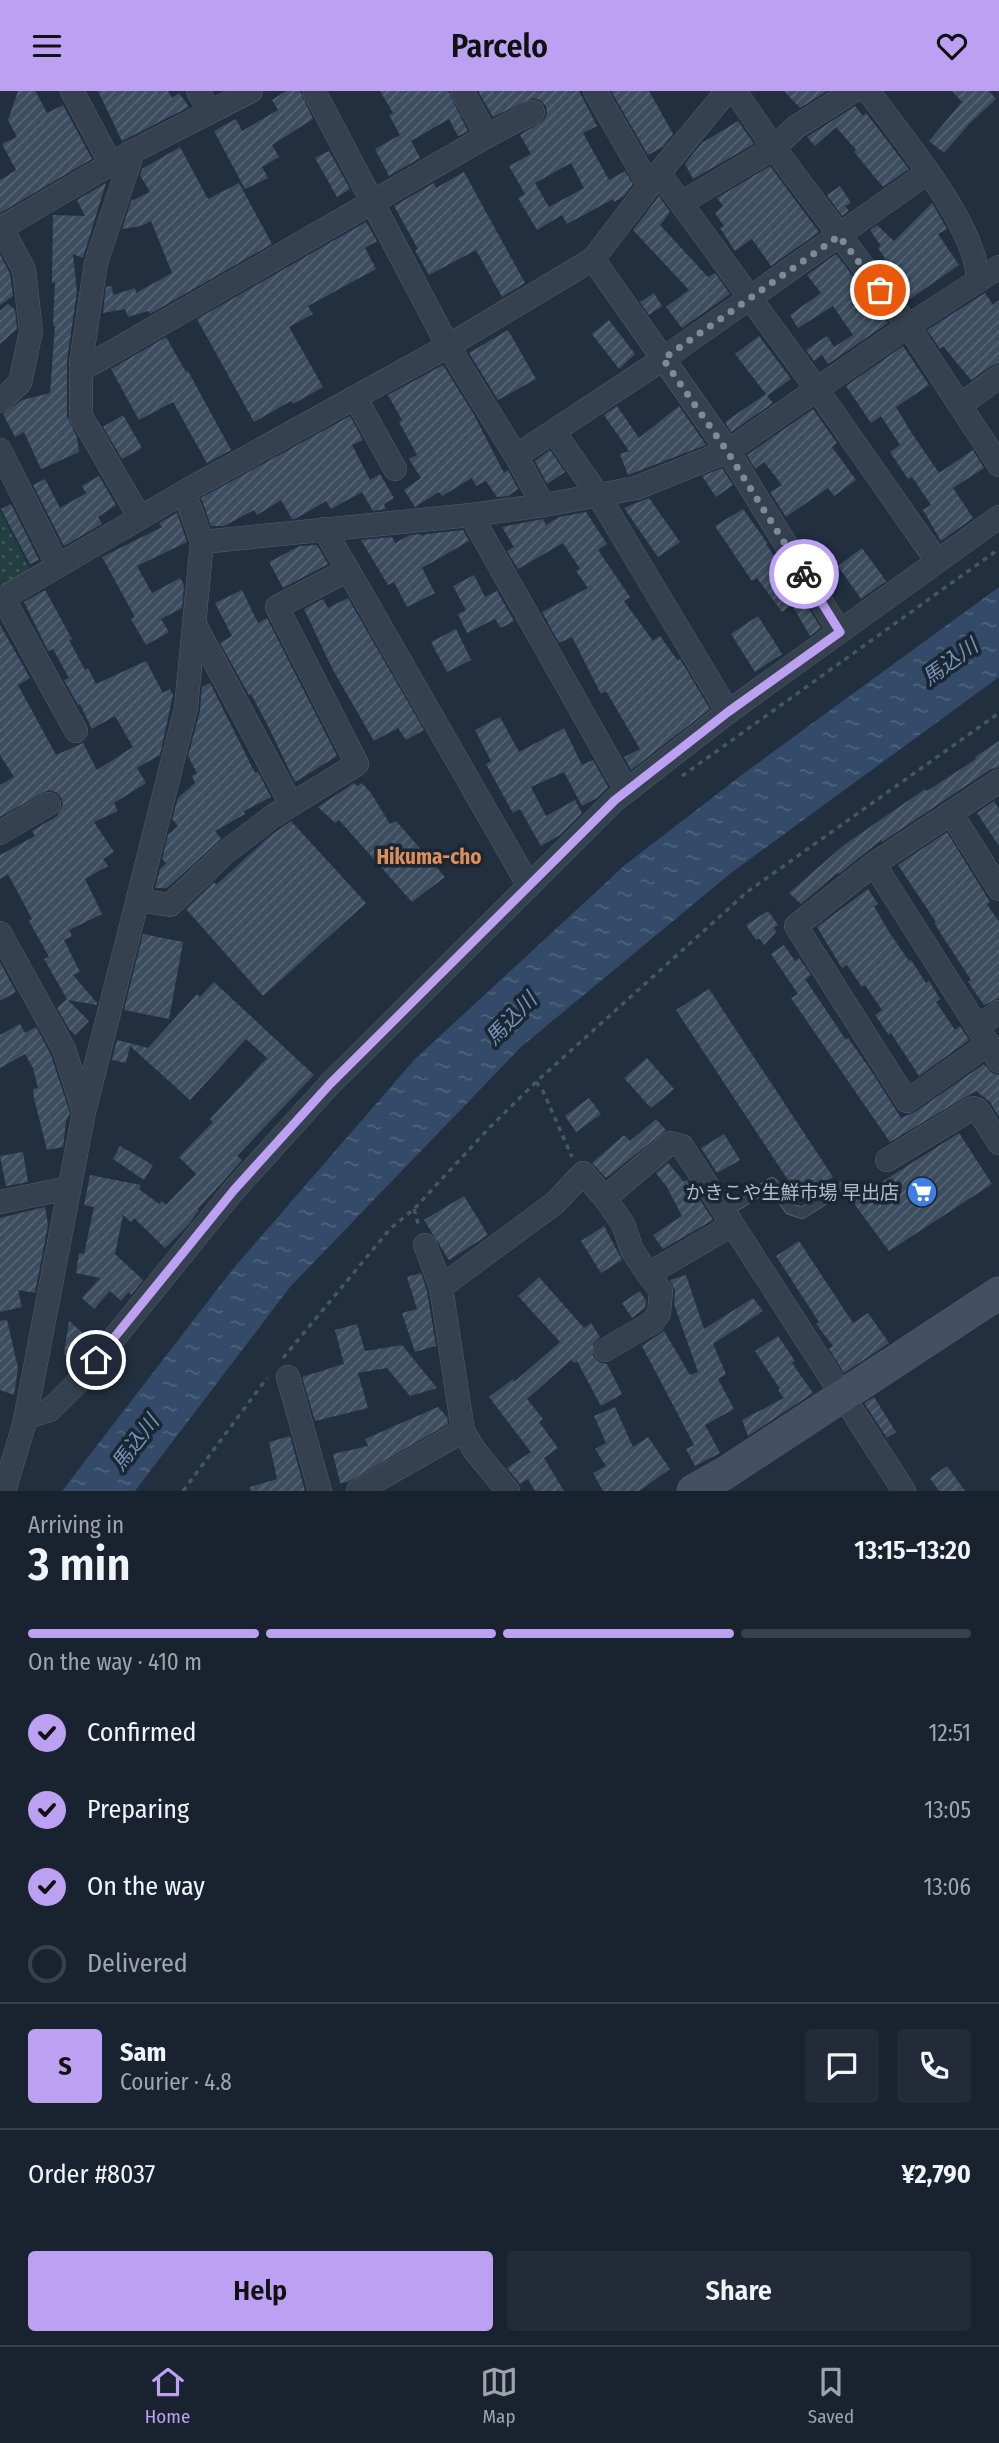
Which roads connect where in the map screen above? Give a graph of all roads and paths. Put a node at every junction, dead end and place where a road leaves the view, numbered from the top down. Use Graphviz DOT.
graph roads {
  1 [pos="72,91"];
  2 [pos="198,91"];
  3 [pos="251,91"];
  4 [pos="314,91"];
  5 [pos="462,91"];
  6 [pos="596,91"];
  7 [pos="727,91"];
  8 [pos="735,91"];
  9 [pos="853,91"];
  10 [pos="868,91"];
  11 [pos="210,112"];
  12 [pos="533,112"];
  13 [pos="487,136"];
  14 [pos="774,148"];
  15 [pos="133,152"];
  16 [pos="111,164"];
  17 [pos="927,173"];
  18 [pos="654,179"];
  19 [pos="373,202"];
  20 [pos="681,202"];
  21 [pos="1,228"];
  22 [pos="839,236"];
  23 [pos="593,259"];
  24 [pos="999,267"];
  25 [pos="978,281"];
  26 [pos="750,297"];
  27 [pos="908,326"];
  28 [pos="448,346"];
  29 [pos="663,359"];
  30 [pos="81,370"];
  31 [pos="999,377"];
  32 [pos="816,389"];
  33 [pos="355,397"];
  34 [pos="0,401"];
  35 [pos="960,405"];
  36 [pos="554,432"];
  37 [pos="0,450"];
  38 [pos="727,451"];
  39 [pos="516,456"];
  40 [pos="999,465"];
  41 [pos="395,469"];
  42 [pos="184,492"];
  43 [pos="598,495"];
  44 [pos="543,505"];
  45 [pos="471,515"];
  46 [pos="999,517"];
  47 [pos="140,518"];
  48 [pos="324,529"];
  49 [pos="202,543"];
  50 [pos="999,549"];
  51 [pos="937,561"];
  52 [pos="58,566"];
  53 [pos="348,570"];
  54 [pos="2,599"];
  55 [pos="195,625"];
  56 [pos="840,632"];
  57 [pos="728,712"];
  58 [pos="999,713"];
  59 [pos="76,731"];
  60 [pos="680,778"];
  61 [pos="999,782"];
  62 [pos="626,790"];
  63 [pos="49,804"];
  64 [pos="291,804"];
  65 [pos="951,813"];
  66 [pos="0,833"];
  67 [pos="874,864"];
  68 [pos="529,886"];
  69 [pos="999,888"];
  70 [pos="138,900"];
  71 [pos="0,933"];
  72 [pos="999,1012"];
  73 [pos="988,1044"];
  74 [pos="536,1082"];
  75 [pos="84,1112"];
  76 [pos="999,1143"];
  77 [pos="887,1160"];
  78 [pos="583,1173"];
  79 [pos="69,1188"];
  80 [pos="842,1188"];
  81 [pos="605,1198"];
  82 [pos="0,1202"];
  83 [pos="728,1219"];
  84 [pos="425,1245"];
  85 [pos="648,1274"];
  86 [pos="441,1287"];
  87 [pos="999,1293"];
  88 [pos="605,1350"];
  89 [pos="280,1370"];
  90 [pos="841,1396"];
  91 [pos="26,1417"];
  92 [pos="463,1431"];
  93 [pos="4,1491"];
  94 [pos="183,1491"];
  95 [pos="320,1491"];
  96 [pos="358,1491"];
  97 [pos="508,1491"];
  98 [pos="693,1491"];
  99 [pos="904,1491"];
  1 -- 16 [label="street"];
  2 -- 11 [label="street"];
  3 -- 11 [label="street"];
  4 -- 19 [label="street"];
  5 -- 13 [label="street"];
  6 -- 18 [label="street"];
  7 -- 18 [label="street"];
  8 -- 14 [label="street"];
  9 -- 14 [label="street"];
  10 -- 17 [label="street"];
  11 -- 15 [label="street"];
  12 -- 13 [label="street"];
  13 -- 19 [label="street"];
  14 -- 20 [label="street"];
  14 -- 22 [label="street"];
  15 -- 16 [label="street"];
  15 -- 30 [label="street"];
  16 -- 21 [label="street"];
  17 -- 22 [label="street"];
  17 -- 25 [label="street"];
  18 -- 20 [label="street"];
  18 -- 23 [label="street"];
  19 -- 28 [label="street"];
  19 -- 30 [label="street"];
  20 -- 26 [label="street"];
  21 -- 34 [label="street"];
  22 -- 26 [label="street"];
  22 -- 27 [label="street"];
  23 -- 28 [label="street"];
  23 -- 29 [label="street"];
  24 -- 25 [label="street"];
  25 -- 27 [label="street"];
  26 -- 29 [label="street"];
  26 -- 32 [label="street"];
  27 -- 32 [label="street"];
  27 -- 35 [label="street"];
  28 -- 33 [label="street"];
  28 -- 39 [label="street"];
  29 -- 36 [label="street"];
  29 -- 38 [label="street"];
  30 -- 47 [label="street"];
  31 -- 35 [label="street"];
  32 -- 38 [label="street"];
  32 -- 51 [label="street"];
  33 -- 41 [label="street"];
  33 -- 42 [label="street"];
  35 -- 40 [label="street"];
  36 -- 39 [label="street"];
  36 -- 43 [label="street"];
  37 -- 52 [label="street"];
  38 -- 43 [label="street"];
  38 -- 56 [label="street"];
  39 -- 44 [label="street"];
  42 -- 47 [label="street"];
  42 -- 49 [label="street"];
  43 -- 44 [label="street"];
  43 -- 57 [label="street"];
  44 -- 45 [label="street"];
  45 -- 48 [label="street"];
  45 -- 62 [label="street"];
  46 -- 51 [label="street"];
  47 -- 52 [label="street"];
  48 -- 49 [label="street"];
  48 -- 53 [label="street"];
  49 -- 55 [label="street"];
  50 -- 60 [label="path"];
  51 -- 56 [label="street"];
  52 -- 54 [label="street"];
  53 -- 64 [label="street"];
  53 -- 68 [label="street"];
  54 -- 59 [label="street"];
  55 -- 64 [label="street"];
  55 -- 70 [label="street"];
  56 -- 57 [label="street"];
  57 -- 62 [label="street"];
  58 -- 74 [label="path"];
  61 -- 65 [label="street"];
  62 -- 68 [label="street"];
  63 -- 66 [label="street"];
  64 -- 70 [label="street"];
  65 -- 67 [label="street"];
  65 -- 69 [label="street"];
  67 -- 73 [label="street"];
  67 -- 73 [label="street"];
  68 -- 91 [label="street"];
  70 -- 75 [label="street"];
  71 -- 75 [label="street"];
  72 -- 73 [label="street"];
  74 -- 78 [label="path"];
  74 -- 89 [label="path"];
  75 -- 79 [label="street"];
  76 -- 77 [label="street"];
  78 -- 81 [label="street"];
  78 -- 86 [label="street"];
  79 -- 82 [label="street"];
  79 -- 91 [label="street"];
  80 -- 83 [label="lane"];
  81 -- 83 [label="street"];
  81 -- 85 [label="street"];
  83 -- 85 [label="street"];
  83 -- 90 [label="street"];
  84 -- 86 [label="street"];
  85 -- 88 [label="street"];
  86 -- 92 [label="street"];
  87 -- 90 [label="street"];
  89 -- 94 [label="path"];
  89 -- 95 [label="street"];
  90 -- 98 [label="street"];
  90 -- 99 [label="street"];
  91 -- 93 [label="street"];
  92 -- 96 [label="street"];
  92 -- 97 [label="street"];
}
